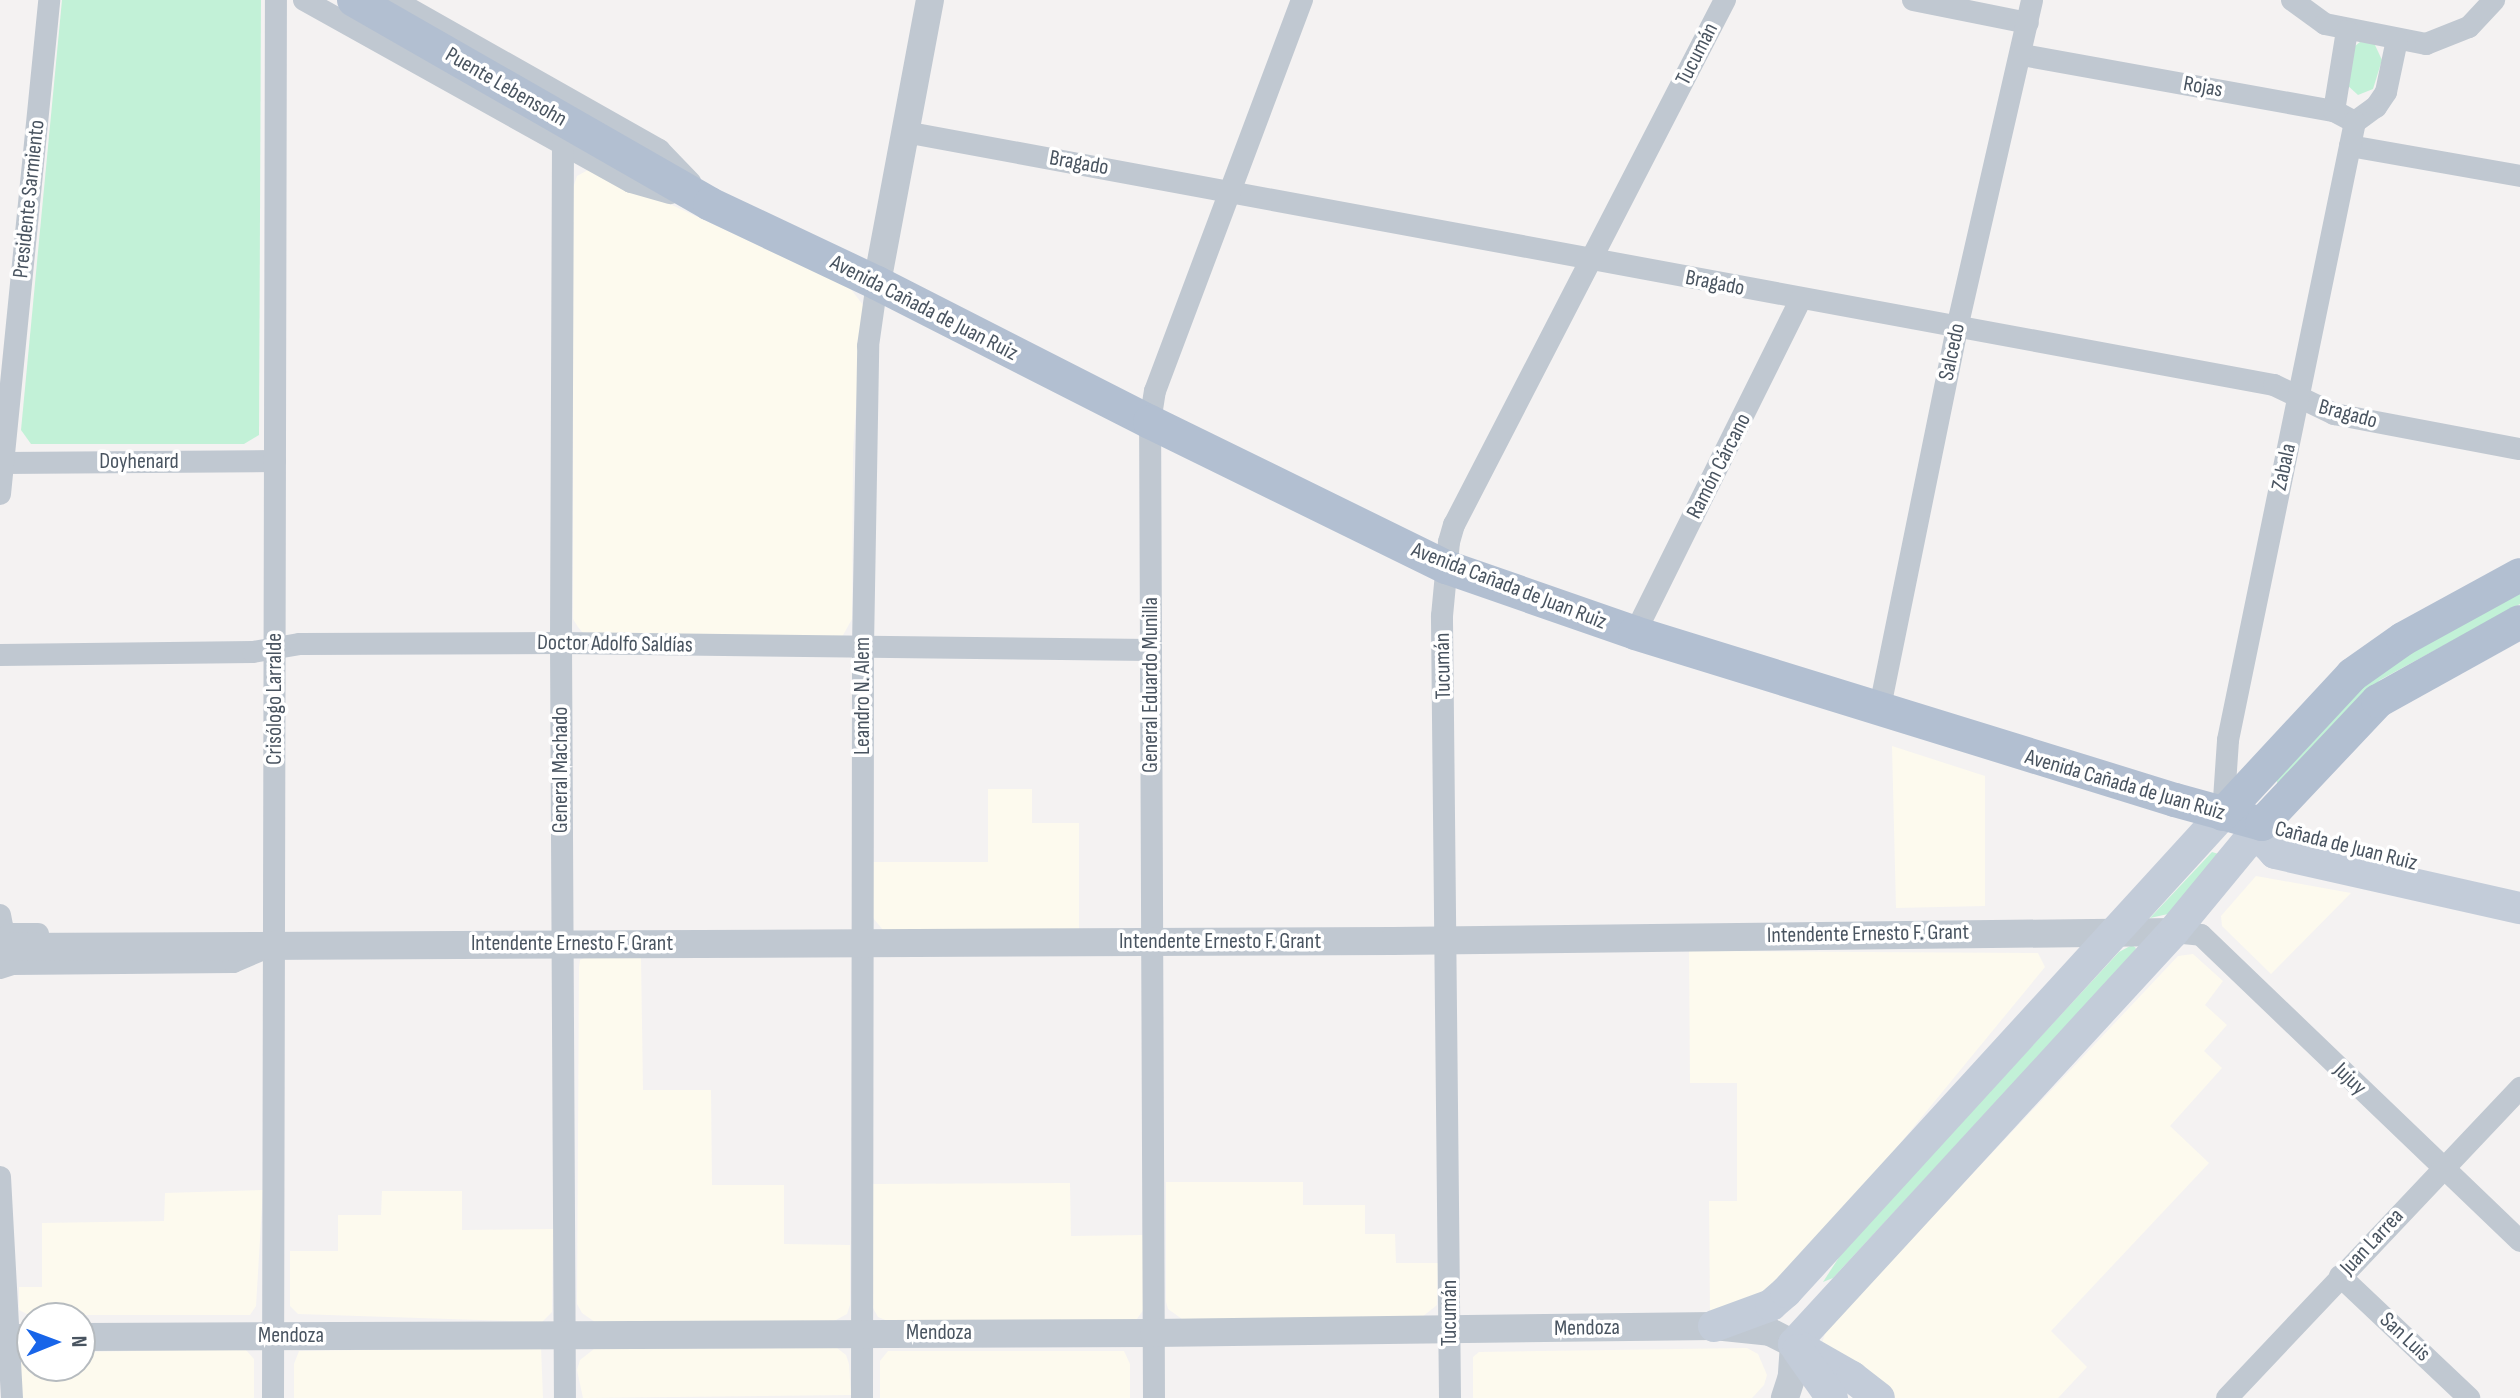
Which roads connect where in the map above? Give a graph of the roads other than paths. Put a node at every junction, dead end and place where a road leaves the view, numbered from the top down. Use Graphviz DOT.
graph roads {
  1 [pos="49,0"];
  2 [pos="276,0"];
  3 [pos="304,0"];
  4 [pos="354,0"];
  5 [pos="394,0"];
  6 [pos="930,0"];
  7 [pos="1302,0"];
  8 [pos="1725,0"];
  9 [pos="1913,0"];
  10 [pos="2032,0"];
  11 [pos="2292,0"];
  12 [pos="2494,0"];
  13 [pos="2028,23"];
  14 [pos="2347,31"];
  15 [pos="2397,40"];
  16 [pos="2022,55"];
  17 [pos="2334,111"];
  18 [pos="2355,122"];
  19 [pos="905,132"];
  20 [pos="563,142"];
  21 [pos="2350,146"];
  22 [pos="658,175"];
  23 [pos="2520,176"];
  24 [pos="1232,191"];
  25 [pos="710,204"];
  26 [pos="1592,260"];
  27 [pos="877,283"];
  28 [pos="1801,299"];
  29 [pos="1957,328"];
  30 [pos="2298,397"];
  31 [pos="1150,422"];
  32 [pos="2520,449"];
  33 [pos="275,461"];
  34 [pos="3,463"];
  35 [pos="0,494"];
  36 [pos="1446,567"];
  37 [pos="2520,575"];
  38 [pos="2520,622"];
  39 [pos="1635,633"];
  40 [pos="561,643"];
  41 [pos="2,646"];
  42 [pos="863,647"];
  43 [pos="276,648"];
  44 [pos="1151,650"];
  45 [pos="80,654"];
  46 [pos="0,670"];
  47 [pos="1880,707"];
  48 [pos="2223,814"];
  49 [pos="2262,824"];
  50 [pos="2520,889"];
  51 [pos="2520,908"];
  52 [pos="0,915"];
  53 [pos="2173,932"];
  54 [pos="2118,933"];
  55 [pos="1447,941"];
  56 [pos="1151,943"];
  57 [pos="562,944"];
  58 [pos="862,945"];
  59 [pos="0,947"];
  60 [pos="271,947"];
  61 [pos="0,968"];
  62 [pos="2520,1088"];
  63 [pos="2443,1168"];
  64 [pos="0,1177"];
  65 [pos="1835,1239"];
  66 [pos="2520,1241"];
  67 [pos="2340,1276"];
  68 [pos="1714,1326"];
  69 [pos="1450,1330"];
  70 [pos="863,1333"];
  71 [pos="1154,1333"];
  72 [pos="564,1335"];
  73 [pos="274,1336"];
  74 [pos="96,1337"];
  75 [pos="14,1338"];
  76 [pos="1794,1344"];
  77 [pos="12,1398"];
  78 [pos="273,1398"];
  79 [pos="565,1398"];
  80 [pos="862,1398"];
  81 [pos="1154,1398"];
  82 [pos="1450,1398"];
  83 [pos="1785,1398"];
  84 [pos="1832,1398"];
  85 [pos="1879,1398"];
  86 [pos="2227,1398"];
  87 [pos="2469,1398"];
  1 -- 34 [label="street, Presidente Sarmiento"];
  2 -- 33 [label="street, Crisólogo Larralde"];
  3 -- 20 [label="street, Avenida Cañada de Juan Ruiz"];
  4 -- 22 [label="main road, Puente Lebensohn"];
  5 -- 25 [label="street, Avenida Cañada de Juan Ruiz"];
  6 -- 19 [label="street, Leandro N. Alem"];
  7 -- 24 [label="street, General Eduardo Munilla"];
  8 -- 26 [label="street, Tucumán"];
  9 -- 13 [label="street"];
  10 -- 13 [label="street, Salcedo"];
  11 -- 14 [label="street"];
  12 -- 15 [label="street"];
  13 -- 16 [label="street, Salcedo"];
  14 -- 15 [label="street"];
  14 -- 17 [label="street"];
  15 -- 18 [label="street"];
  16 -- 17 [label="street, Rojas"];
  16 -- 29 [label="street, Salcedo"];
  17 -- 18 [label="street, Rojas"];
  18 -- 21 [label="street, Zabala"];
  19 -- 24 [label="street, Bragado"];
  19 -- 27 [label="street, Leandro N. Alem"];
  20 -- 25 [label="street, Avenida Cañada de Juan Ruiz"];
  20 -- 40 [label="street, General Machado"];
  21 -- 23 [label="street"];
  21 -- 30 [label="street, Zabala"];
  22 -- 25 [label="main road, Avenida Cañada de Juan Ruiz"];
  24 -- 26 [label="street, Bragado"];
  24 -- 31 [label="street, General Eduardo Munilla"];
  25 -- 27 [label="main road, Avenida Cañada de Juan Ruiz"];
  26 -- 28 [label="street, Bragado"];
  26 -- 36 [label="street, Tucumán"];
  27 -- 31 [label="main road, Avenida Cañada de Juan Ruiz"];
  27 -- 42 [label="street, Leandro N. Alem"];
  28 -- 29 [label="street, Bragado"];
  28 -- 39 [label="street, Ramón Cárcano"];
  29 -- 30 [label="street, Bragado"];
  29 -- 47 [label="street, Salcedo"];
  30 -- 32 [label="street, Bragado"];
  30 -- 48 [label="street, Zabala"];
  31 -- 36 [label="main road, Avenida Cañada de Juan Ruiz"];
  31 -- 44 [label="street, General Eduardo Munilla"];
  33 -- 34 [label="street, Doyhenard"];
  33 -- 43 [label="street, Crisólogo Larralde"];
  34 -- 35 [label="street, Presidente Sarmiento"];
  36 -- 39 [label="main road, Avenida Cañada de Juan Ruiz"];
  36 -- 55 [label="street, Tucumán"];
  37 -- 48 [label="main road"];
  38 -- 49 [label="main road"];
  39 -- 47 [label="main road, Avenida Cañada de Juan Ruiz"];
  40 -- 42 [label="street, Doctor Adolfo Saldías"];
  40 -- 43 [label="street, Doctor Adolfo Saldías"];
  40 -- 57 [label="street, General Machado"];
  41 -- 45 [label="street, Doctor Adolfo Saldías"];
  42 -- 44 [label="street, Doctor Adolfo Saldías"];
  42 -- 58 [label="street, Leandro N. Alem"];
  43 -- 45 [label="street, Doctor Adolfo Saldías"];
  43 -- 60 [label="street, Crisólogo Larralde"];
  44 -- 56 [label="street, General Eduardo Munilla"];
  45 -- 46 [label="street, Doctor Adolfo Saldías"];
  47 -- 48 [label="main road, Avenida Cañada de Juan Ruiz"];
  48 -- 49 [label="main road, Avenida Cañada de Juan Ruiz"];
  48 -- 54 [label="main road"];
  49 -- 50 [label="main road, Cañada de Juan Ruiz"];
  49 -- 51 [label="main road, Cañada de Juan Ruiz"];
  49 -- 53 [label="main road"];
  52 -- 60 [label="street, Intendente Ernesto F. Grant"];
  53 -- 54 [label="street, Intendente Ernesto F. Grant"];
  53 -- 63 [label="street, Jujuy"];
  53 -- 76 [label="main road"];
  54 -- 55 [label="street, Intendente Ernesto F. Grant"];
  54 -- 65 [label="main road"];
  55 -- 56 [label="street, Intendente Ernesto F. Grant"];
  55 -- 69 [label="street, Tucumán"];
  56 -- 58 [label="street, Intendente Ernesto F. Grant"];
  56 -- 71 [label="street, General Eduardo Munilla"];
  57 -- 58 [label="street, Intendente Ernesto F. Grant"];
  57 -- 60 [label="street, Intendente Ernesto F. Grant"];
  57 -- 72 [label="street, General Machado"];
  58 -- 70 [label="street, Leandro N. Alem"];
  59 -- 60 [label="street, Intendente Ernesto F. Grant"];
  60 -- 61 [label="street, Intendente Ernesto F. Grant"];
  60 -- 73 [label="street, Crisólogo Larralde"];
  62 -- 63 [label="street, Juan Larrea"];
  63 -- 66 [label="street, Jujuy"];
  63 -- 67 [label="street, Juan Larrea"];
  64 -- 75 [label="street"];
  65 -- 68 [label="main road"];
  65 -- 76 [label="main road"];
  67 -- 86 [label="street, Juan Larrea"];
  67 -- 87 [label="street, San Luis"];
  68 -- 69 [label="street, Mendoza"];
  68 -- 76 [label="street, Mendoza"];
  69 -- 71 [label="street, Mendoza"];
  69 -- 82 [label="street, Tucumán"];
  70 -- 71 [label="street, Mendoza"];
  70 -- 72 [label="street, Mendoza"];
  70 -- 80 [label="street, Leandro N. Alem"];
  71 -- 81 [label="street, General Eduardo Munilla"];
  72 -- 73 [label="street, Mendoza"];
  72 -- 79 [label="street, General Machado"];
  73 -- 74 [label="street, Mendoza"];
  73 -- 78 [label="street, Crisólogo Larralde"];
  75 -- 77 [label="street"];
  76 -- 83 [label="street"];
  76 -- 84 [label="main road"];
  76 -- 85 [label="main road"];
}
